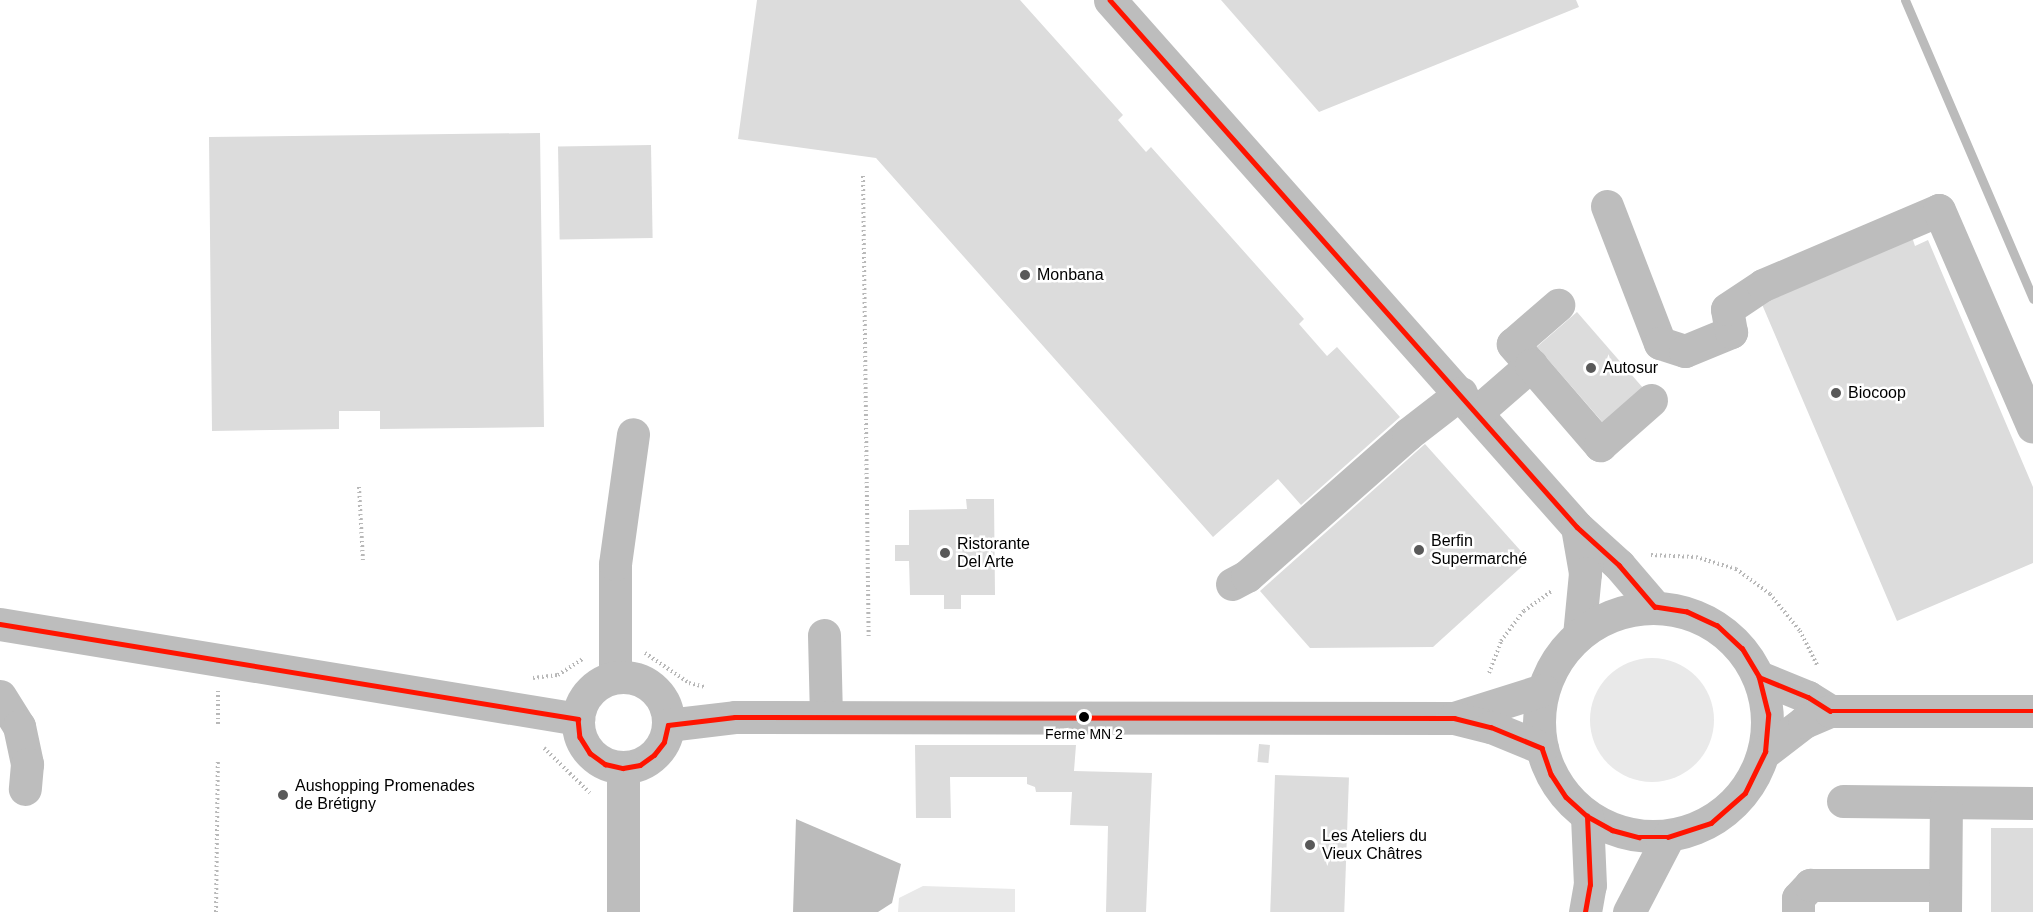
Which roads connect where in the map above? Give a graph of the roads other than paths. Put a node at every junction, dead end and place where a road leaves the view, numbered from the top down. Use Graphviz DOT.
graph roads {
  1 [pos="1110,0"];
  2 [pos="1607,206"];
  3 [pos="1558,305"];
  4 [pos="1531,365"];
  5 [pos="1651,400"];
  6 [pos="1469,403"];
  7 [pos="2033,427"];
  8 [pos="633,434"];
  9 [pos="1577,527"];
  10 [pos="1232,584"];
  11 [pos="1655,607"];
  12 [pos="0,624"];
  13 [pos="824,635"];
  14 [pos="1579,635"];
  15 [pos="614,664"];
  16 [pos="1759,677"];
  17 [pos="1543,690"];
  18 [pos="0,696"];
  19 [pos="1830,711"];
  20 [pos="2033,711"];
  21 [pos="826,717"];
  22 [pos="1454,718"];
  23 [pos="578,719"];
  24 [pos="668,726"];
  25 [pos="1542,748"];
  26 [pos="1765,752"];
  27 [pos="623,768"];
  28 [pos="26,789"];
  29 [pos="1843,801"];
  30 [pos="2033,803"];
  31 [pos="1946,804"];
  32 [pos="1587,816"];
  33 [pos="1668,837"];
  34 [pos="1945,898"];
  35 [pos="623,912"];
  36 [pos="1585,912"];
  37 [pos="1629,912"];
  38 [pos="1798,912"];
  1 -- 6 [label="street"];
  2 -- 7 [label="street"];
  3 -- 4 [label="street"];
  4 -- 5 [label="street"];
  4 -- 6 [label="street"];
  6 -- 9 [label="street"];
  6 -- 10 [label="street"];
  8 -- 15 [label="street"];
  9 -- 11 [label="street"];
  9 -- 14 [label="street"];
  11 -- 14 [label="street"];
  11 -- 16 [label="street"];
  12 -- 23 [label="street"];
  13 -- 21 [label="street"];
  14 -- 17 [label="street"];
  15 -- 23 [label="street"];
  15 -- 24 [label="street"];
  16 -- 19 [label="street"];
  16 -- 26 [label="street"];
  17 -- 22 [label="street"];
  17 -- 25 [label="street"];
  18 -- 28 [label="street"];
  19 -- 20 [label="street"];
  19 -- 26 [label="street"];
  21 -- 22 [label="street"];
  21 -- 24 [label="street"];
  22 -- 25 [label="street"];
  23 -- 27 [label="street"];
  24 -- 27 [label="street"];
  25 -- 32 [label="street"];
  26 -- 33 [label="street"];
  27 -- 35 [label="street"];
  29 -- 31 [label="street"];
  30 -- 31 [label="street"];
  31 -- 34 [label="street"];
  32 -- 33 [label="street"];
  32 -- 36 [label="street"];
  33 -- 37 [label="street"];
  34 -- 38 [label="street"];
}
